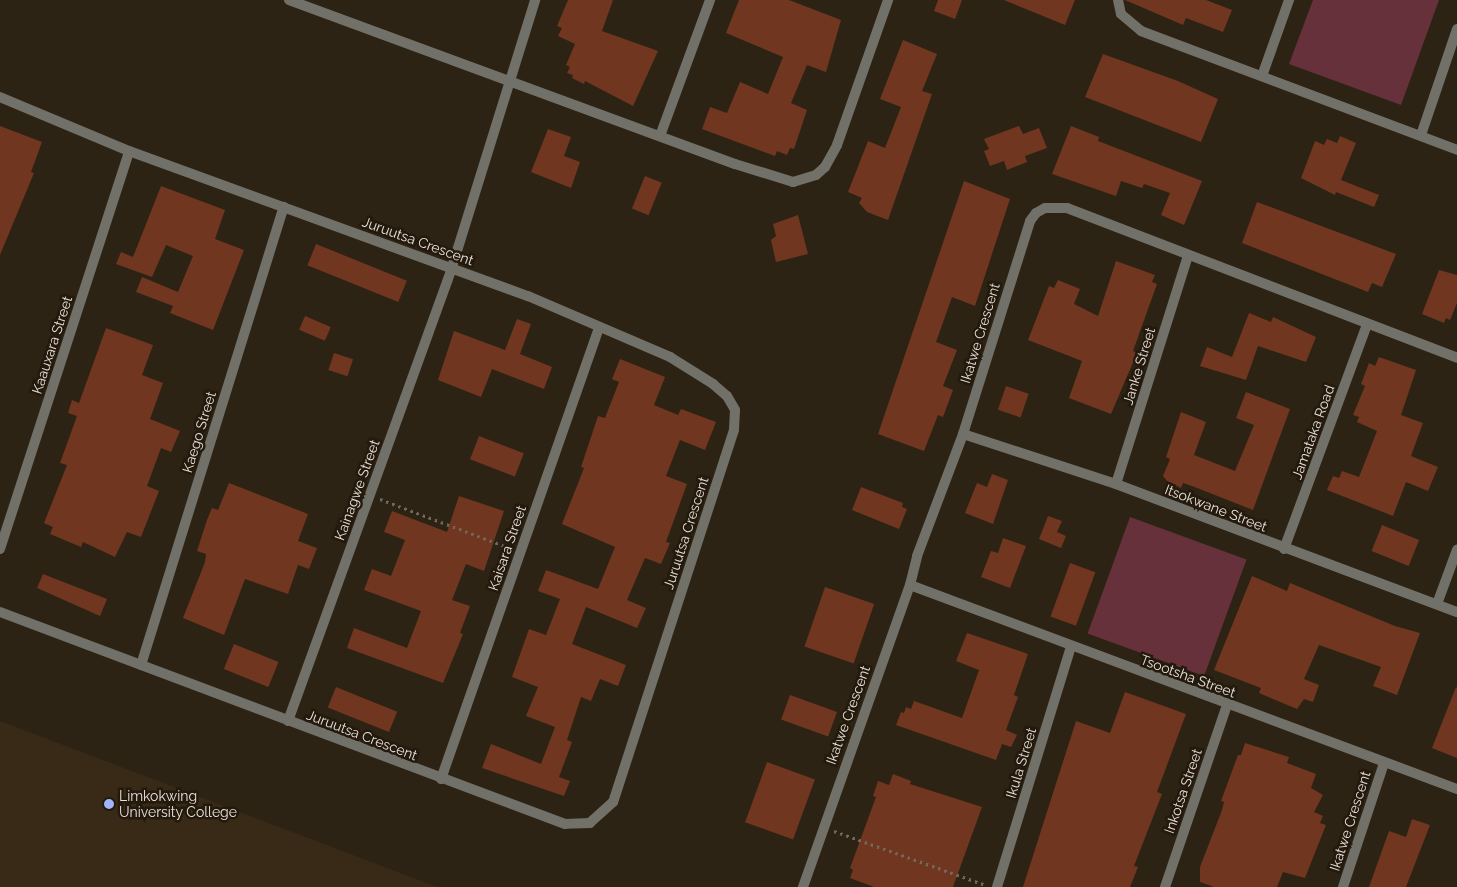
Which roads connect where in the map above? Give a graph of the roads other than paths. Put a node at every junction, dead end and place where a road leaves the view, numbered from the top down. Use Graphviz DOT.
graph roads {
  1 [pos="289,0"];
  2 [pos="535,0"];
  3 [pos="710,0"];
  4 [pos="888,0"];
  5 [pos="1118,0"];
  6 [pos="1289,0"];
  7 [pos="1457,29"];
  8 [pos="1262,76"];
  9 [pos="509,80"];
  10 [pos="0,97"];
  11 [pos="1421,135"];
  12 [pos="660,136"];
  13 [pos="129,150"];
  14 [pos="1457,150"];
  15 [pos="284,207"];
  16 [pos="1188,256"];
  17 [pos="452,267"];
  18 [pos="1367,324"];
  19 [pos="599,327"];
  20 [pos="1457,358"];
  21 [pos="963,434"];
  22 [pos="1116,484"];
  23 [pos="0,549"];
  24 [pos="1284,549"];
  25 [pos="1457,550"];
  26 [pos="910,585"];
  27 [pos="1437,604"];
  28 [pos="0,612"];
  29 [pos="1457,612"];
  30 [pos="1072,647"];
  31 [pos="141,665"];
  32 [pos="1227,705"];
  33 [pos="288,721"];
  34 [pos="1384,763"];
  35 [pos="441,779"];
  36 [pos="1457,789"];
  37 [pos="803,887"];
  38 [pos="997,887"];
  39 [pos="1165,887"];
  40 [pos="1343,887"];
  1 -- 9 [label="street"];
  2 -- 9 [label="street, Kainagwe Street"];
  3 -- 12 [label="street"];
  4 -- 12 [label="street"];
  5 -- 8 [label="street"];
  6 -- 8 [label="street"];
  7 -- 11 [label="street"];
  8 -- 11 [label="street"];
  9 -- 12 [label="street"];
  9 -- 17 [label="street, Kainagwe Street"];
  10 -- 13 [label="street, Juruutsa Crescent"];
  11 -- 14 [label="street"];
  13 -- 15 [label="street, Juruutsa Crescent"];
  13 -- 23 [label="street, Kaauxara Street"];
  15 -- 17 [label="street, Juruutsa Crescent"];
  15 -- 31 [label="street, Kaego Street"];
  16 -- 18 [label="street, Ikatwe Crescent"];
  16 -- 21 [label="street, Ikatwe Crescent"];
  16 -- 22 [label="street, Janke Street"];
  17 -- 19 [label="street, Juruutsa Crescent"];
  17 -- 33 [label="street, Kainagwe Street"];
  18 -- 20 [label="street, Ikatwe Crescent"];
  18 -- 24 [label="street, Jamataka Road"];
  19 -- 35 [label="street, Kaisara Street"];
  19 -- 35 [label="street, Juruutsa Crescent"];
  21 -- 22 [label="street, Itsokwane Street"];
  21 -- 26 [label="street, Ikatwe Crescent"];
  22 -- 24 [label="street, Itsokwane Street"];
  24 -- 27 [label="street, Itsokwane Street"];
  25 -- 27 [label="street"];
  26 -- 30 [label="street, Tsootsha Street"];
  26 -- 37 [label="street, Ikatwe Crescent"];
  27 -- 29 [label="street, Itsokwane Street"];
  28 -- 31 [label="street, Juruutsa Crescent"];
  30 -- 32 [label="street, Tsootsha Street"];
  30 -- 38 [label="street, Ikula Street"];
  31 -- 33 [label="street, Juruutsa Crescent"];
  32 -- 34 [label="street, Tsootsha Street"];
  32 -- 39 [label="street, Inkotsa Street"];
  33 -- 35 [label="street, Juruutsa Crescent"];
  34 -- 36 [label="street, Tsootsha Street"];
  34 -- 40 [label="street, Ikatwe Crescent"];
}
